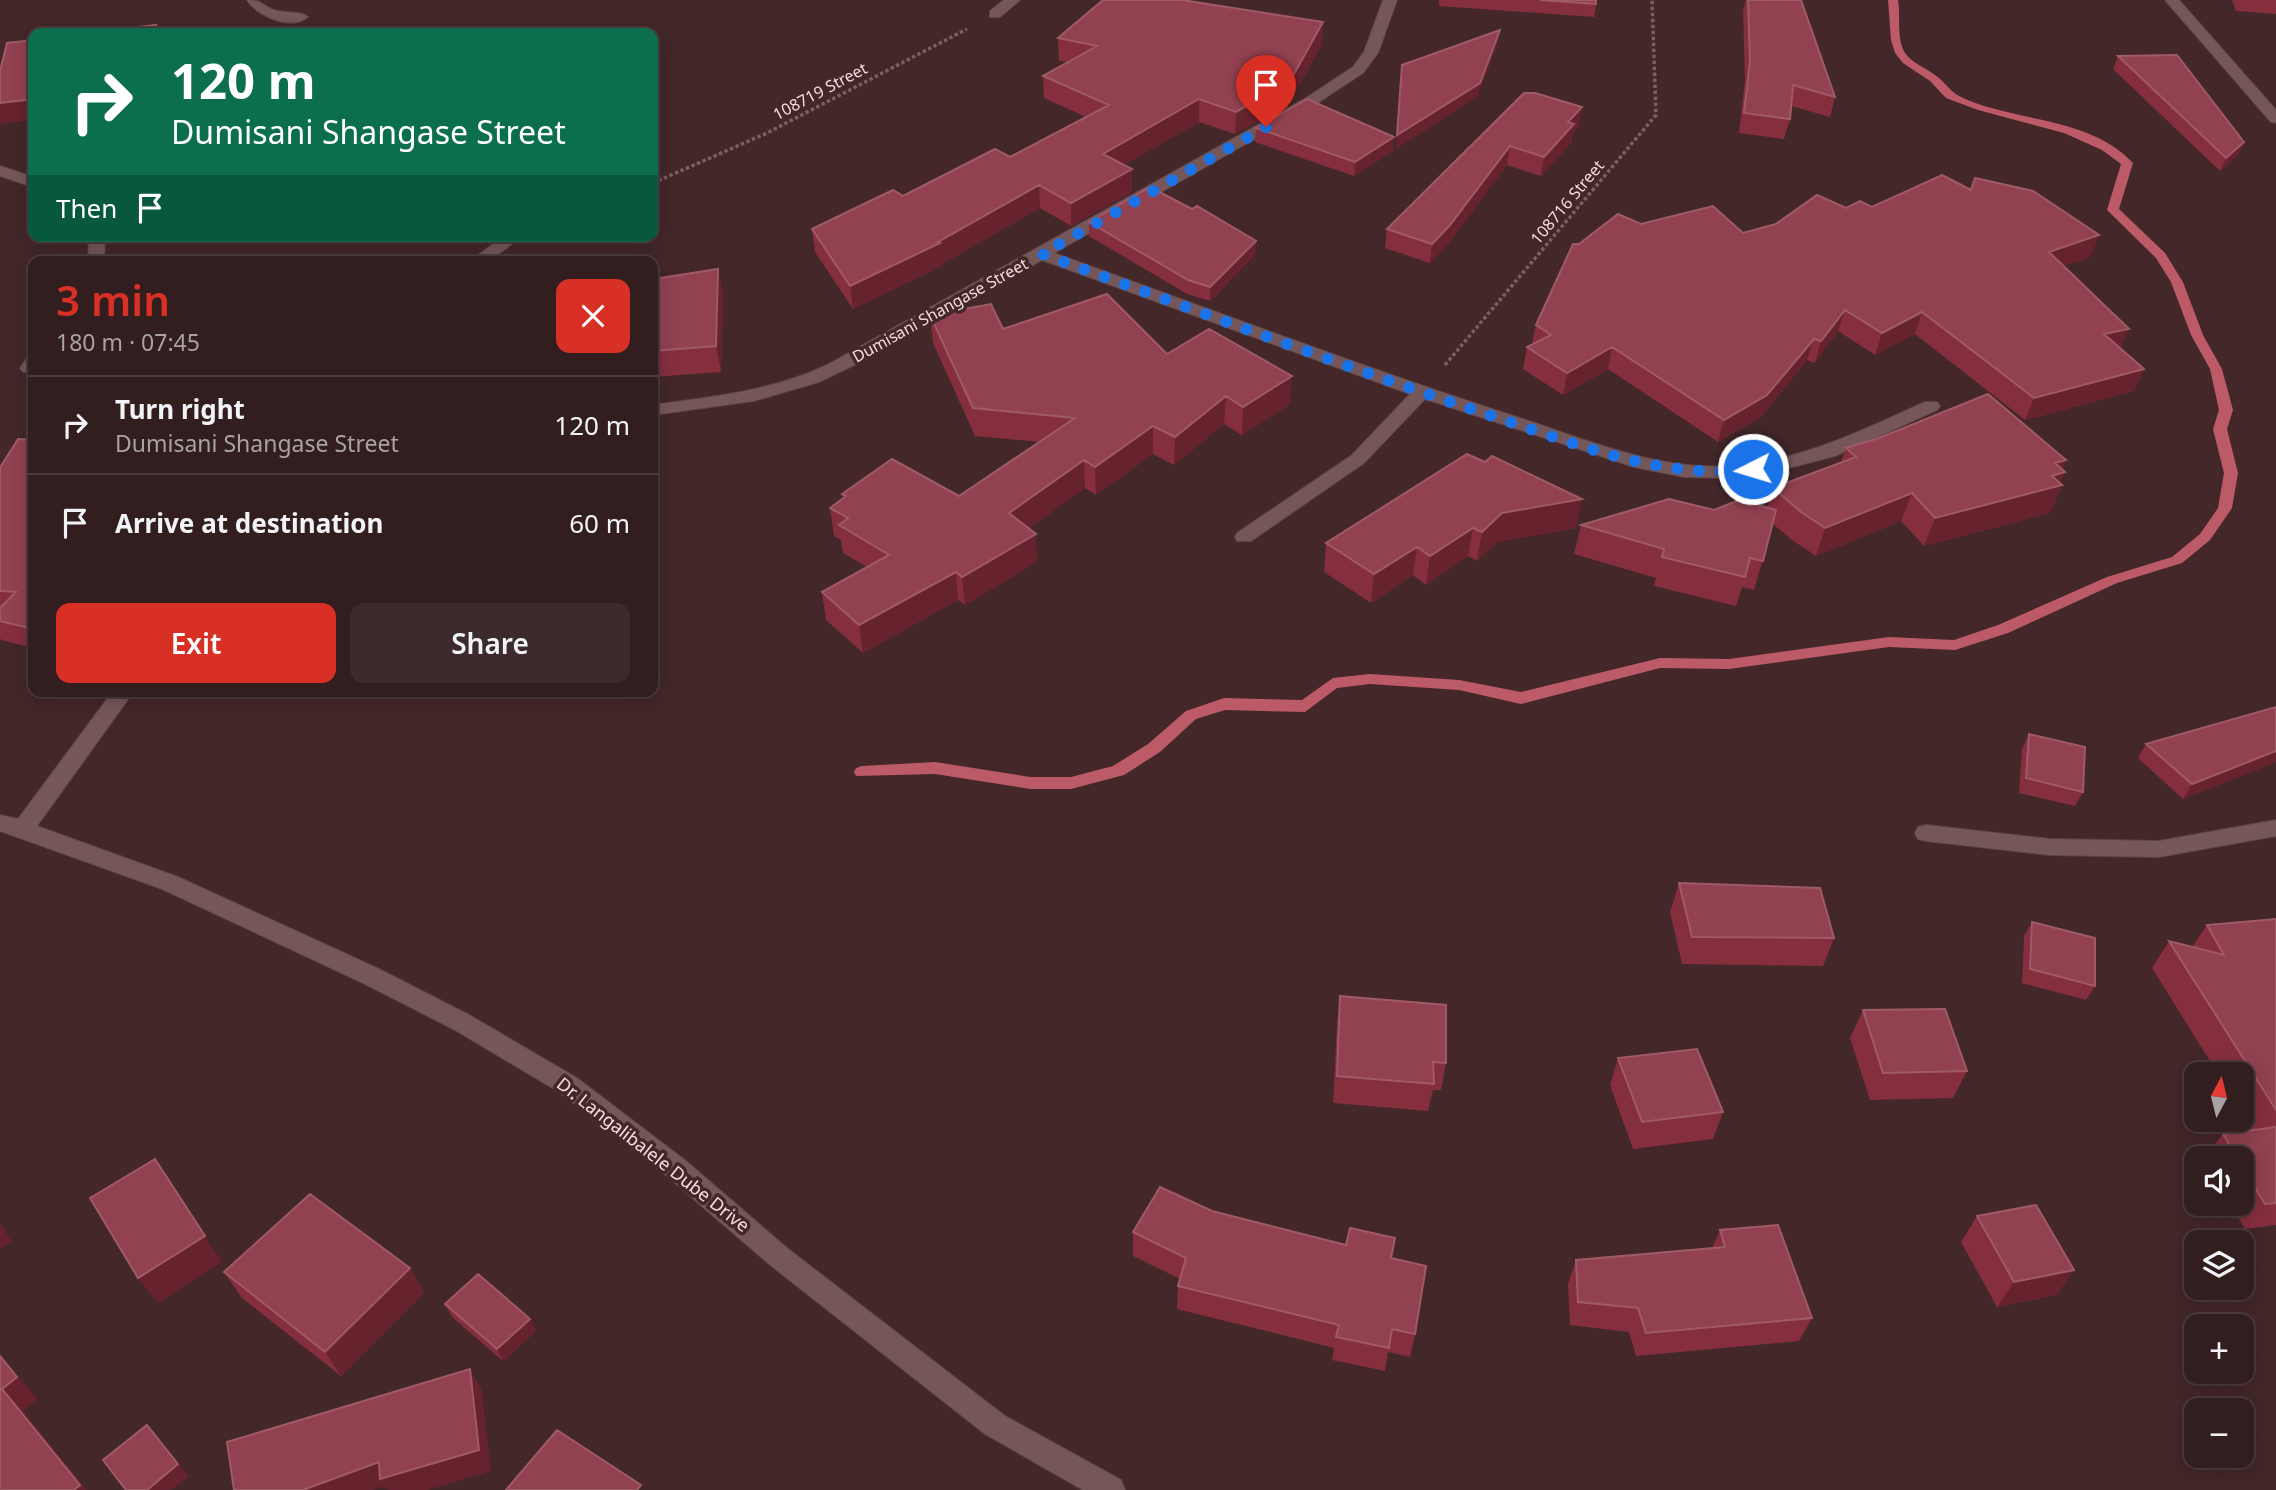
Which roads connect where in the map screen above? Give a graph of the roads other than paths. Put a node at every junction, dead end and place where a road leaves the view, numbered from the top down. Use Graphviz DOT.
graph roads {
  1 [pos="1013,0"];
  2 [pos="1390,0"];
  3 [pos="2172,0"];
  4 [pos="256,5"];
  5 [pos="995,14"];
  6 [pos="301,17"];
  7 [pos="2276,119"];
  8 [pos="0,171"];
  9 [pos="28,180"];
  10 [pos="505,242"];
  11 [pos="1042,254"];
  12 [pos="485,256"];
  13 [pos="1422,393"];
  14 [pos="1931,406"];
  15 [pos="658,409"];
  16 [pos="1244,537"];
  17 [pos="119,697"];
  18 [pos="12,826"];
  19 [pos="2276,828"];
  20 [pos="1926,833"];
  21 [pos="1111,1490"];
  1 -- 5 [label="street"];
  2 -- 11 [label="street, Dumisani Shangase Street"];
  3 -- 7 [label="street"];
  4 -- 6 [label="street"];
  8 -- 9 [label="street"];
  10 -- 12 [label="street"];
  11 -- 13 [label="street"];
  11 -- 15 [label="street, Dumisani Shangase Street"];
  13 -- 14 [label="street"];
  13 -- 16 [label="street"];
  17 -- 18 [label="street"];
  18 -- 21 [label="street, Dr. Langalibalele Dube Drive"];
  19 -- 20 [label="street"];
}
